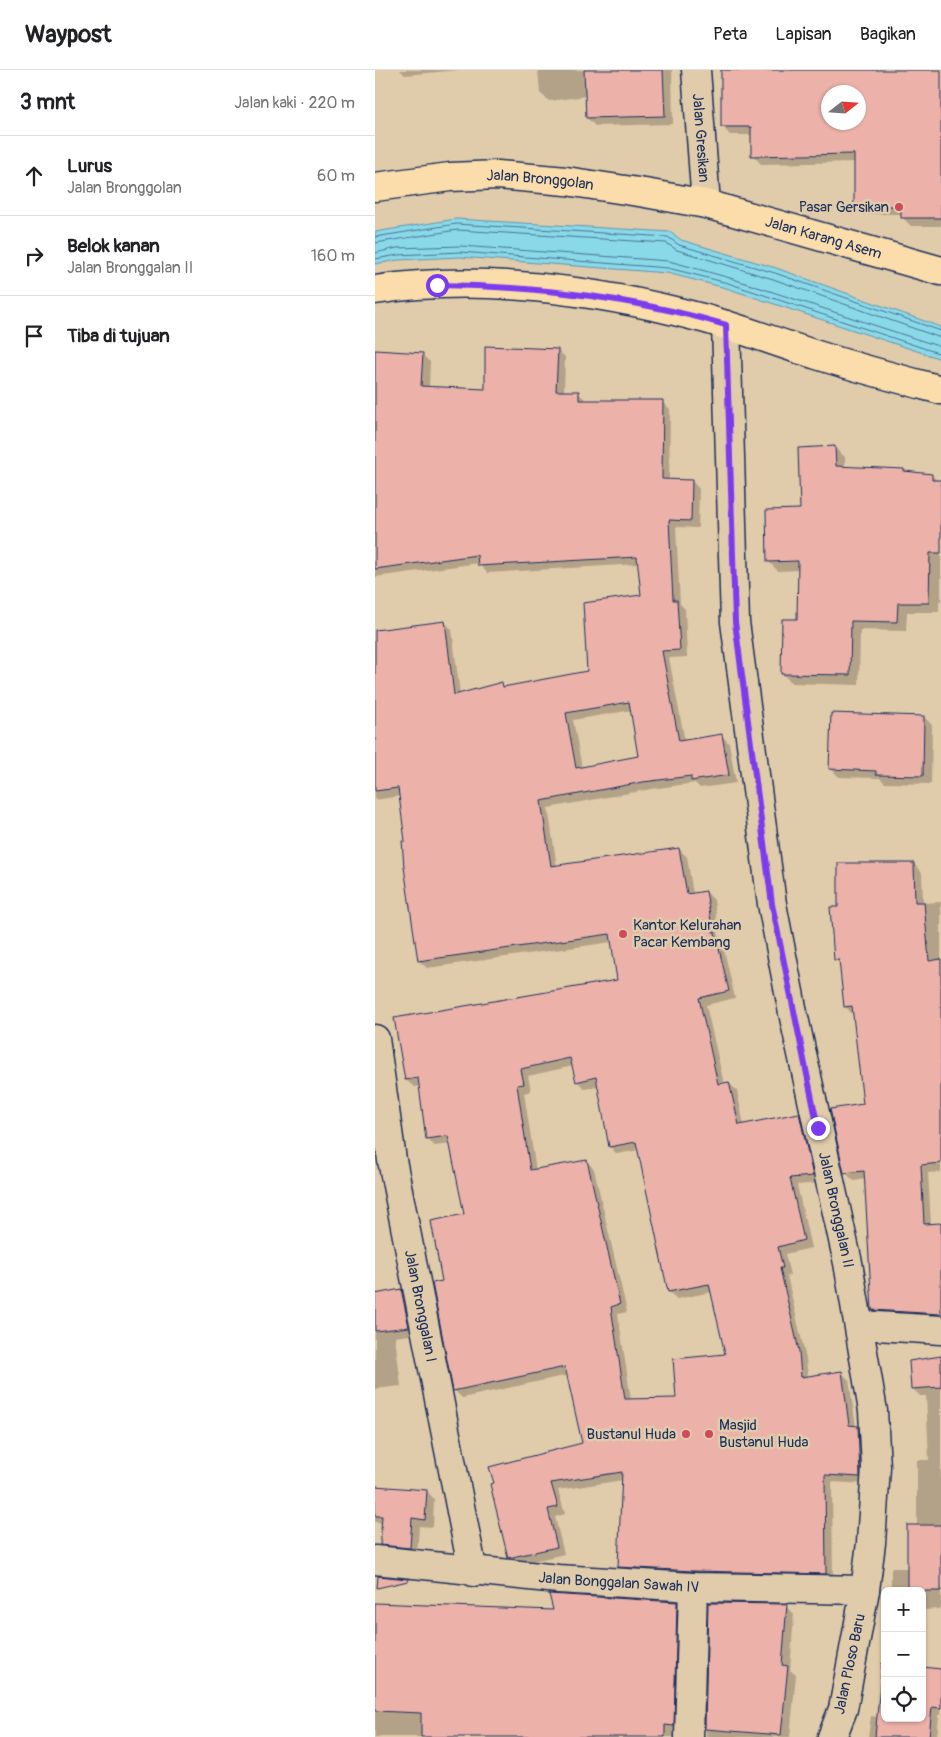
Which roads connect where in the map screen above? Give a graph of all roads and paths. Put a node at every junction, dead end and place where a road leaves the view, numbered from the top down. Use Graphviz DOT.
graph roads {
  1 [pos="696,70"];
  2 [pos="375,186"];
  3 [pos="706,204"];
  4 [pos="941,272"];
  5 [pos="375,290"];
  6 [pos="726,325"];
  7 [pos="941,390"];
  8 [pos="375,1039"];
  9 [pos="860,1325"];
  10 [pos="941,1330"];
  11 [pos="375,1560"];
  12 [pos="473,1572"];
  13 [pos="693,1587"];
  14 [pos="865,1590"];
  15 [pos="689,1737"];
  16 [pos="831,1737"];
  1 -- 3 [label="street, Jalan Gresikan"];
  2 -- 3 [label="main road, Jalan Bronggolan"];
  3 -- 4 [label="main road, Jalan Karang Asem"];
  5 -- 6 [label="main road"];
  6 -- 7 [label="main road"];
  6 -- 9 [label="street, Jalan Bronggalan II"];
  8 -- 12 [label="street, Jalan Bronggalan I"];
  9 -- 10 [label="street"];
  9 -- 14 [label="street, Jalan Bronggalan II"];
  11 -- 12 [label="street, Jalan Bonggalan Sawah IV"];
  12 -- 13 [label="street, Jalan Bonggalan Sawah IV"];
  13 -- 14 [label="street, Jalan Bonggalan Sawah IV"];
  13 -- 15 [label="street"];
  14 -- 16 [label="street, Jalan Ploso Baru"];
}
